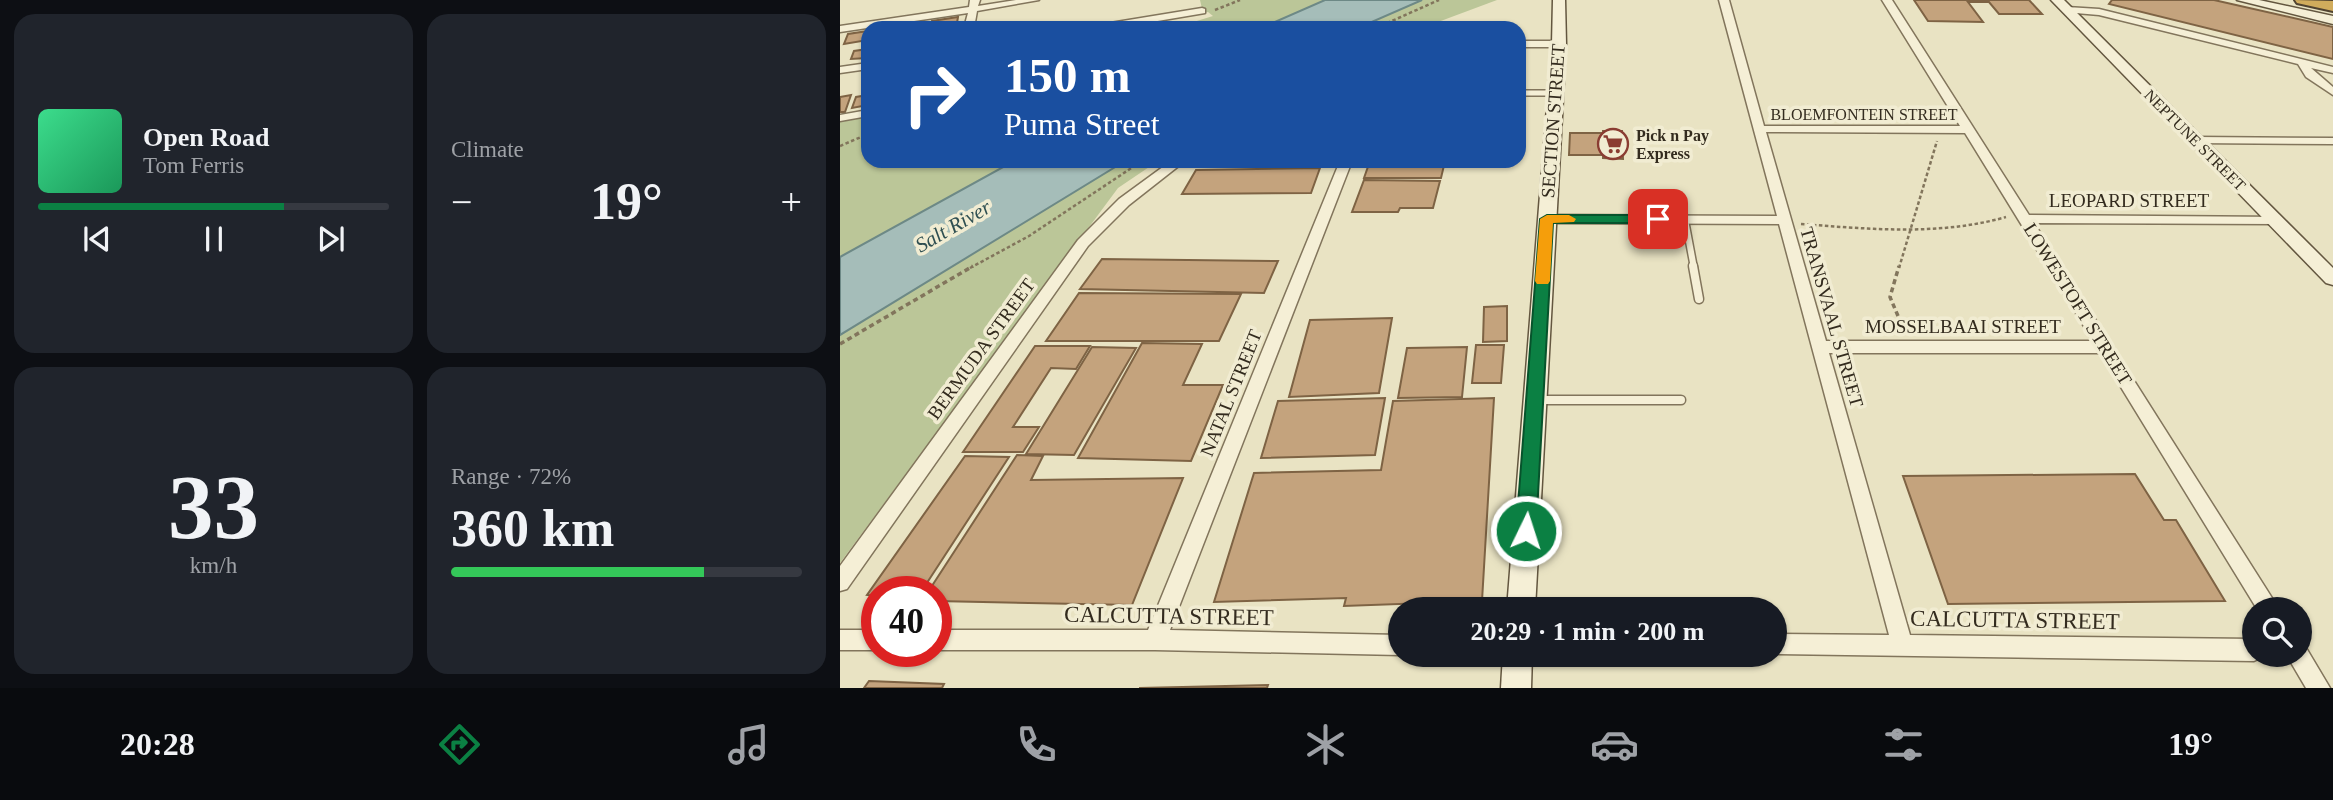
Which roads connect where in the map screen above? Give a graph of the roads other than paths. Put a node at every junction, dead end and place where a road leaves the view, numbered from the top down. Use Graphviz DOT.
graph roads {
  1 [pos="1034,0"];
  2 [pos="1724,0"];
  3 [pos="1886,0"];
  4 [pos="2243,0"];
  5 [pos="2303,0"];
  6 [pos="1561,3"];
  7 [pos="974,5"];
  8 [pos="2062,5"];
  9 [pos="2333,6"];
  10 [pos="1202,11"];
  11 [pos="2333,20"];
  12 [pos="885,21"];
  13 [pos="1141,21"];
  14 [pos="861,25"];
  15 [pos="840,29"];
  16 [pos="1526,44"];
  17 [pos="1559,44"];
  18 [pos="2302,62"];
  19 [pos="861,67"];
  20 [pos="840,70"];
  21 [pos="2333,70"];
  22 [pos="2333,92"];
  23 [pos="1526,93"];
  24 [pos="1556,93"];
  25 [pos="861,114"];
  26 [pos="840,118"];
  27 [pos="1761,129"];
  28 [pos="1968,130"];
  29 [pos="2195,140"];
  30 [pos="2333,141"];
  31 [pos="1170,168"];
  32 [pos="1343,168"];
  33 [pos="1547,219"];
  34 [pos="1685,219"];
  35 [pos="2025,219"];
  36 [pos="1784,220"];
  37 [pos="2276,220"];
  38 [pos="2333,279"];
  39 [pos="1699,299"];
  40 [pos="1821,347"];
  41 [pos="2104,347"];
  42 [pos="1535,400"];
  43 [pos="1681,400"];
  44 [pos="840,582"];
  45 [pos="1522,597"];
  46 [pos="2261,597"];
  47 [pos="840,640"];
  48 [pos="861,640"];
  49 [pos="952,640"];
  50 [pos="1155,640"];
  51 [pos="1787,644"];
  52 [pos="1902,644"];
  53 [pos="1388,645"];
  54 [pos="2242,650"];
  55 [pos="1517,667"];
  56 [pos="2305,667"];
  57 [pos="1516,688"];
  58 [pos="2319,688"];
  1 -- 7 [label="street"];
  2 -- 27 [label="street, TRANSVAAL STREET"];
  3 -- 28 [label="street, LOWESTOFT STREET"];
  4 -- 11 [label="street"];
  5 -- 9 [label="highway"];
  6 -- 17 [label="street, SECTION STREET"];
  7 -- 12 [label="street"];
  8 -- 18 [label="street"];
  8 -- 29 [label="street, NEPTUNE STREET"];
  10 -- 13 [label="street"];
  14 -- 15 [label="street"];
  16 -- 17 [label="street"];
  17 -- 24 [label="street, SECTION STREET"];
  18 -- 21 [label="street"];
  18 -- 22 [label="street"];
  19 -- 20 [label="street"];
  23 -- 24 [label="lane"];
  24 -- 33 [label="street, SECTION STREET"];
  25 -- 26 [label="street"];
  27 -- 28 [label="street, BLOEMFONTEIN STREET"];
  27 -- 36 [label="street, TRANSVAAL STREET"];
  28 -- 35 [label="street, LOWESTOFT STREET"];
  29 -- 30 [label="lane"];
  29 -- 37 [label="street, NEPTUNE STREET"];
  31 -- 44 [label="street, BERMUDA STREET"];
  32 -- 50 [label="street, NATAL STREET"];
  33 -- 34 [label="street"];
  33 -- 42 [label="street, SECTION STREET"];
  34 -- 36 [label="street"];
  34 -- 39 [label="lane"];
  35 -- 37 [label="street, LEOPARD STREET"];
  35 -- 41 [label="street, LOWESTOFT STREET"];
  36 -- 40 [label="street, TRANSVAAL STREET"];
  37 -- 38 [label="street, NEPTUNE STREET"];
  40 -- 41 [label="street, MOSSELBAAI STREET"];
  40 -- 52 [label="street, TRANSVAAL STREET"];
  41 -- 46 [label="street, LOWESTOFT STREET"];
  42 -- 43 [label="lane"];
  42 -- 45 [label="street, SECTION STREET"];
  47 -- 48 [label="street"];
  49 -- 50 [label="street, CALCUTTA STREET"];
  50 -- 53 [label="street, CALCUTTA STREET"];
  51 -- 52 [label="street, CALCUTTA STREET"];
  52 -- 54 [label="street, CALCUTTA STREET"];
  55 -- 57 [label="street"];
  56 -- 58 [label="street"];
}
